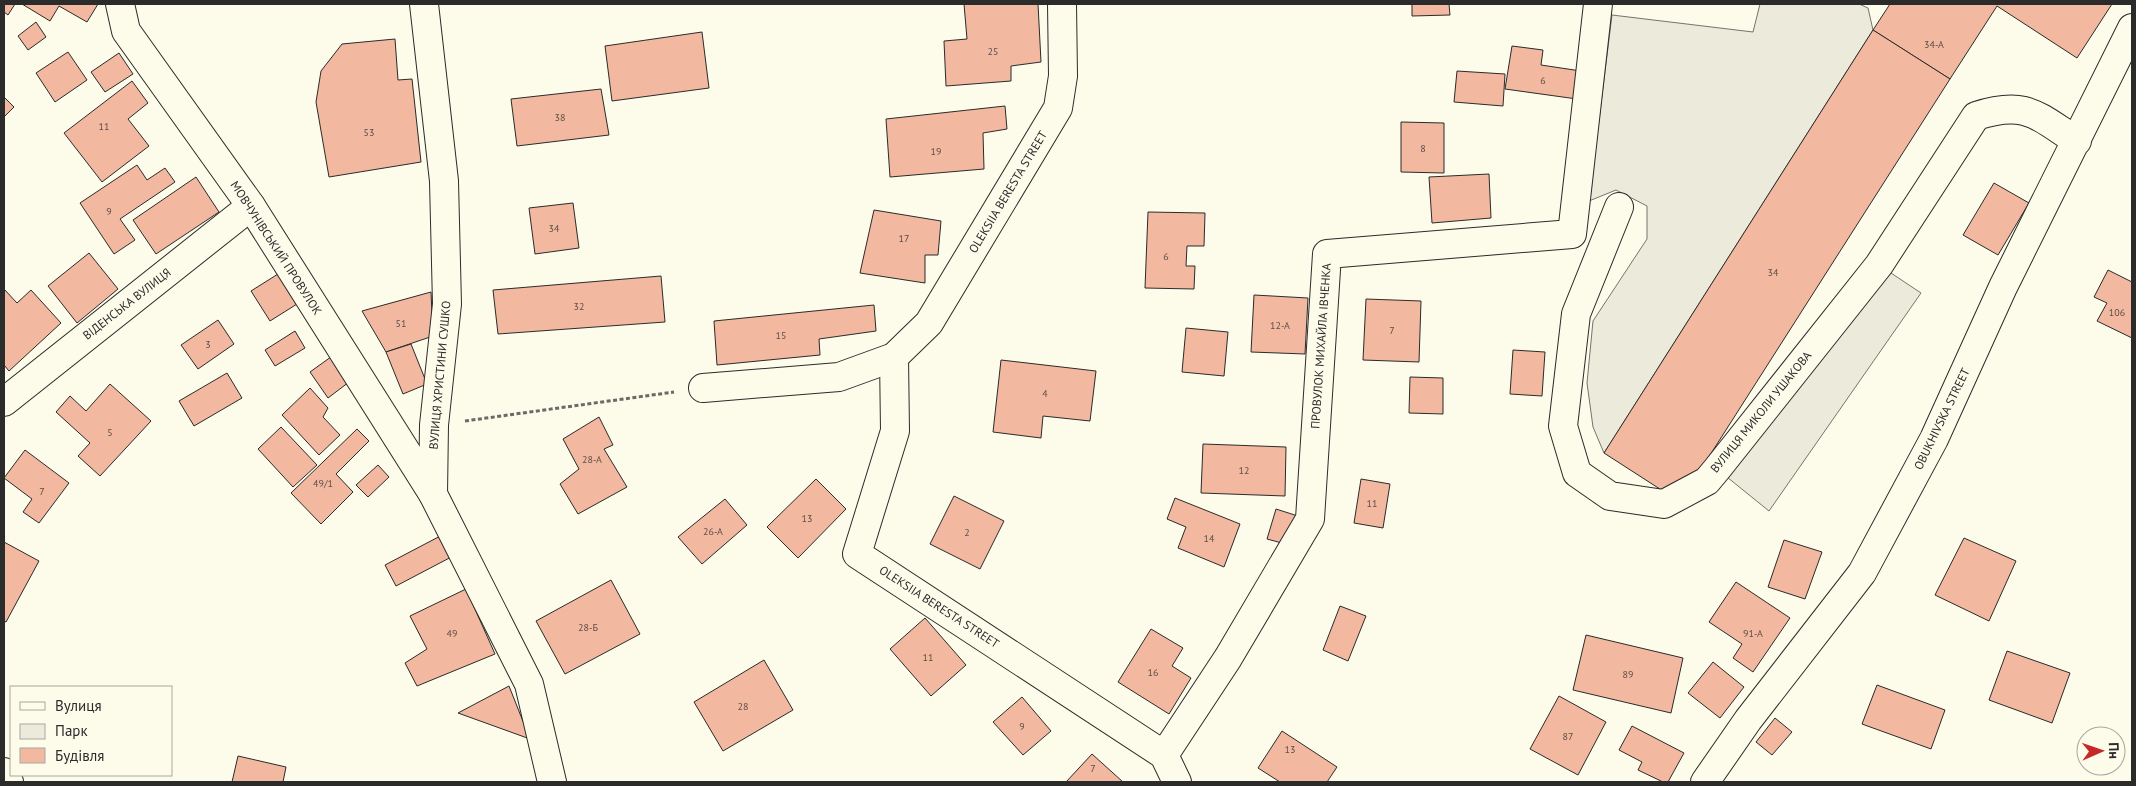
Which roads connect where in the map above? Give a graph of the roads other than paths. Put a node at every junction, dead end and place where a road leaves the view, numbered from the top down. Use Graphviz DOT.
graph roads {
  1 [pos="120,4"];
  2 [pos="424,4"];
  3 [pos="1062,4"];
  4 [pos="1598,4"];
  5 [pos="2132,28"];
  6 [pos="2077,141"];
  7 [pos="251,206"];
  8 [pos="1619,207"];
  9 [pos="1572,234"];
  10 [pos="1606,242"];
  11 [pos="894,358"];
  12 [pos="703,388"];
  13 [pos="4,402"];
  14 [pos="433,494"];
  15 [pos="1164,755"];
  16 [pos="4,772"];
  17 [pos="9,782"];
  18 [pos="552,782"];
  19 [pos="1176,782"];
  20 [pos="1705,782"];
  1 -- 7 [label="street, МОВЧУНІВСЬКИЙ ПРОВУЛОК"];
  2 -- 14 [label="street, ВУЛИЦЯ ХРИСТИНИ СУШКО"];
  3 -- 11 [label="street, OLEKSIIA BERESTA STREET"];
  4 -- 9 [label="street"];
  5 -- 6 [label="street, OBUKHIVSKA STREET"];
  6 -- 10 [label="street, ВУЛИЦЯ МИКОЛИ УШАКОВА"];
  6 -- 20 [label="street, OBUKHIVSKA STREET"];
  7 -- 13 [label="street, ВІДЕНСЬКА ВУЛИЦЯ"];
  7 -- 14 [label="street, МОВЧУНІВСЬКИЙ ПРОВУЛОК"];
  8 -- 10 [label="street, ВУЛИЦЯ МИКОЛИ УШАКОВА"];
  9 -- 10 [label="street"];
  9 -- 15 [label="street, ПРОВУЛОК МИХАЙЛА ІВЧЕНКА"];
  11 -- 12 [label="street, OLEKSIIA BERESTA STREET"];
  11 -- 15 [label="street, OLEKSIIA BERESTA STREET"];
  14 -- 18 [label="street, ВУЛИЦЯ ХРИСТИНИ СУШКО"];
  15 -- 19 [label="street"];
  16 -- 17 [label="street"];
}
